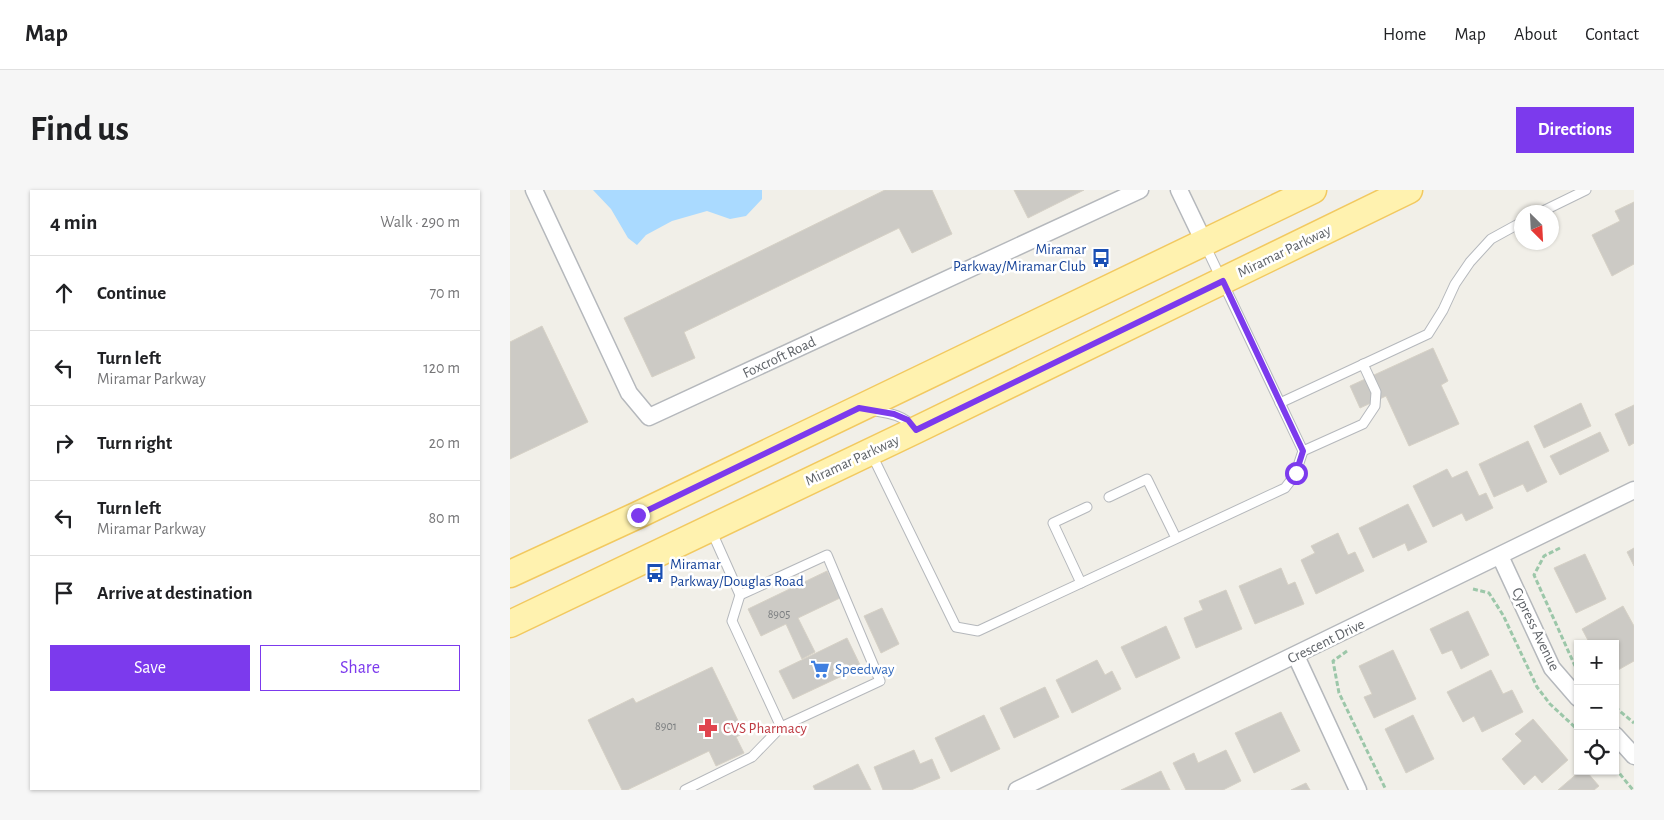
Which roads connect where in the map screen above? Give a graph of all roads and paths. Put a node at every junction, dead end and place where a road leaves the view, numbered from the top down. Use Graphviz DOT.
graph roads {
  1 [pos="534,190"];
  2 [pos="1140,190"];
  3 [pos="1179,190"];
  4 [pos="1313,190"];
  5 [pos="1409,190"];
  6 [pos="1586,190"];
  7 [pos="1555,205"];
  8 [pos="1514,226"];
  9 [pos="1204,242"];
  10 [pos="1223,281"];
  11 [pos="1364,364"];
  12 [pos="1280,403"];
  13 [pos="859,408"];
  14 [pos="916,430"];
  15 [pos="1303,451"];
  16 [pos="870,452"];
  17 [pos="1634,490"];
  18 [pos="1108,497"];
  19 [pos="1087,507"];
  20 [pos="710,528"];
  21 [pos="1176,538"];
  22 [pos="1567,544"];
  23 [pos="1500,556"];
  24 [pos="510,574"];
  25 [pos="1081,583"];
  26 [pos="1469,588"];
  27 [pos="740,595"];
  28 [pos="510,624"];
  29 [pos="1354,646"];
  30 [pos="1296,656"];
  31 [pos="1574,662"];
  32 [pos="1574,693"];
  33 [pos="1619,710"];
  34 [pos="1634,723"];
  35 [pos="1574,726"];
  36 [pos="780,727"];
  37 [pos="1619,739"];
  38 [pos="1634,756"];
  39 [pos="1619,773"];
  40 [pos="685,790"];
  41 [pos="1017,790"];
  42 [pos="1358,790"];
  43 [pos="1386,790"];
  44 [pos="1633,790"];
  1 -- 2 [label="street, Foxcroft Road"];
  3 -- 9 [label="street"];
  4 -- 9 [label="main road"];
  5 -- 10 [label="main road, Miramar Parkway"];
  6 -- 7 [label="lane"];
  8 -- 11 [label="lane"];
  9 -- 10 [label="lane"];
  9 -- 13 [label="main road"];
  10 -- 12 [label="lane"];
  10 -- 14 [label="main road, Miramar Parkway"];
  11 -- 12 [label="lane"];
  11 -- 15 [label="lane"];
  12 -- 15 [label="lane"];
  13 -- 14 [label="lane"];
  13 -- 24 [label="main road"];
  14 -- 16 [label="main road, Miramar Parkway"];
  15 -- 21 [label="lane"];
  16 -- 20 [label="main road, Miramar Parkway"];
  16 -- 25 [label="lane"];
  17 -- 23 [label="street, Crescent Drive"];
  18 -- 21 [label="lane"];
  19 -- 25 [label="lane"];
  20 -- 27 [label="lane"];
  20 -- 28 [label="main road, Miramar Parkway"];
  21 -- 25 [label="lane"];
  22 -- 31 [label="path"];
  23 -- 30 [label="street, Crescent Drive"];
  23 -- 32 [label="street, Cypress Avenue"];
  26 -- 35 [label="path"];
  27 -- 36 [label="lane"];
  27 -- 36 [label="lane"];
  29 -- 43 [label="path"];
  30 -- 41 [label="street, Crescent Drive"];
  30 -- 42 [label="street"];
  33 -- 34 [label="path"];
  36 -- 40 [label="lane"];
  37 -- 38 [label="street"];
  39 -- 44 [label="path"];
}
